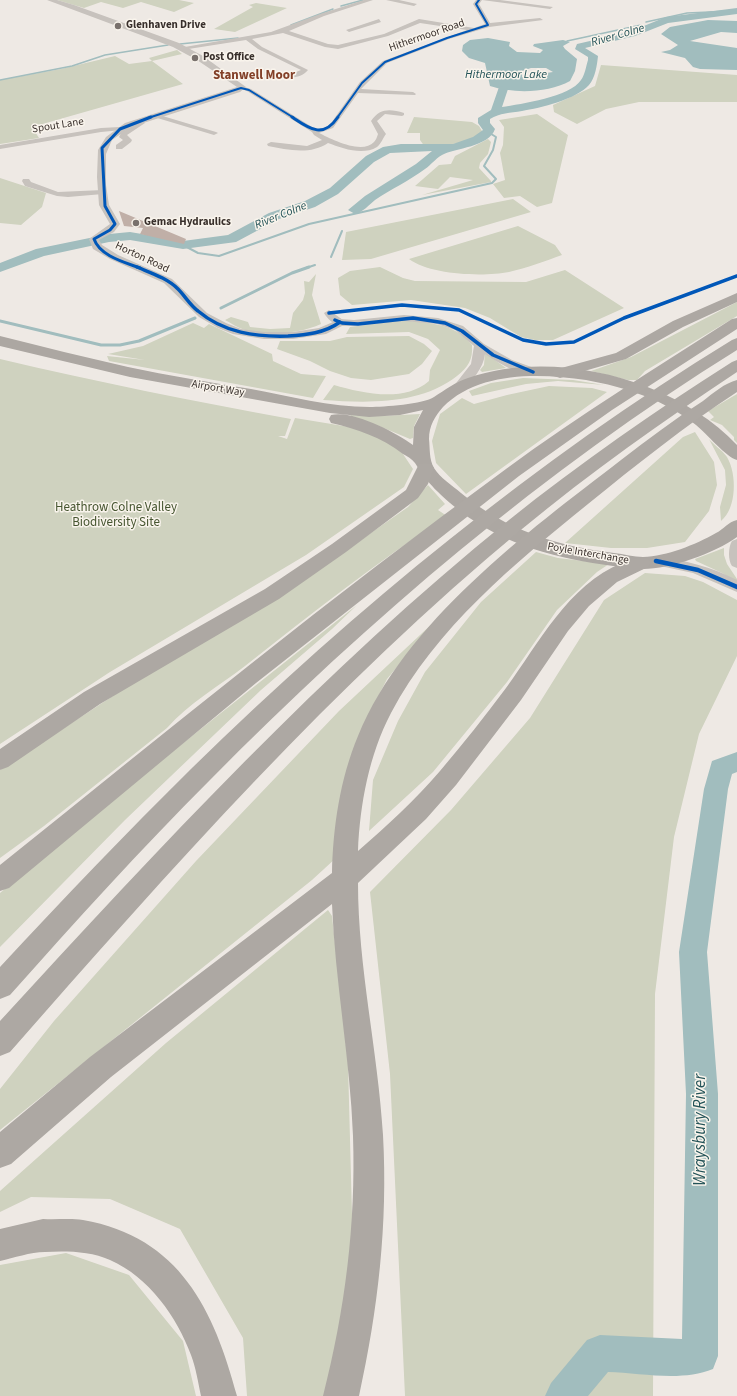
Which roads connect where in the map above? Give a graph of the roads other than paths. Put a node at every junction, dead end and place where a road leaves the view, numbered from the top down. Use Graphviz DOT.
graph roads {
  1 [pos="50,0"];
  2 [pos="370,0"];
  3 [pos="389,0"];
  4 [pos="479,0"];
  5 [pos="485,0"];
  6 [pos="408,7"];
  7 [pos="550,7"];
  8 [pos="540,20"];
  9 [pos="376,22"];
  10 [pos="488,24"];
  11 [pos="476,30"];
  12 [pos="284,31"];
  13 [pos="376,38"];
  14 [pos="248,39"];
  15 [pos="182,48"];
  16 [pos="291,76"];
  17 [pos="241,88"];
  18 [pos="358,91"];
  19 [pos="412,94"];
  20 [pos="402,114"];
  21 [pos="156,116"];
  22 [pos="139,121"];
  23 [pos="120,129"];
  24 [pos="315,130"];
  25 [pos="209,133"];
  26 [pos="327,140"];
  27 [pos="271,144"];
  28 [pos="0,147"];
  29 [pos="119,148"];
  30 [pos="26,181"];
  31 [pos="103,192"];
  32 [pos="737,297"];
  33 [pos="328,313"];
  34 [pos="340,322"];
  35 [pos="737,322"];
  36 [pos="0,341"];
  37 [pos="737,343"];
  38 [pos="480,346"];
  39 [pos="0,351"];
  40 [pos="737,365"];
  41 [pos="533,372"];
  42 [pos="560,373"];
  43 [pos="737,385"];
  44 [pos="459,387"];
  45 [pos="438,402"];
  46 [pos="737,455"];
  47 [pos="424,464"];
  48 [pos="737,534"];
  49 [pos="649,562"];
  50 [pos="737,563"];
  51 [pos="737,588"];
  52 [pos="0,761"];
  53 [pos="0,880"];
  54 [pos="0,986"];
  55 [pos="0,1042"];
  56 [pos="0,1153"];
  57 [pos="0,1245"];
  58 [pos="219,1396"];
  59 [pos="341,1396"];
  1 -- 15 [label="street"];
  2 -- 12 [label="street"];
  3 -- 6 [label="street"];
  4 -- 10 [label="street, Hithermoor Road"];
  5 -- 7 [label="street"];
  8 -- 10 [label="street"];
  9 -- 13 [label="street"];
  10 -- 11 [label="street, Hithermoor Road"];
  11 -- 13 [label="street"];
  11 -- 18 [label="street, Hithermoor Road"];
  12 -- 13 [label="street"];
  12 -- 14 [label="street"];
  14 -- 15 [label="street"];
  14 -- 16 [label="street"];
  15 -- 17 [label="street"];
  17 -- 21 [label="street, Horton Road"];
  17 -- 24 [label="street"];
  18 -- 19 [label="street"];
  18 -- 24 [label="street, Hithermoor Road"];
  20 -- 26 [label="street"];
  21 -- 22 [label="street, Horton Road"];
  21 -- 25 [label="street"];
  22 -- 23 [label="street, Horton Road"];
  22 -- 29 [label="street"];
  23 -- 28 [label="street, Spout Lane"];
  23 -- 31 [label="street, Horton Road"];
  24 -- 26 [label="street"];
  26 -- 27 [label="street"];
  30 -- 31 [label="street"];
  31 -- 34 [label="street, Horton Road"];
  32 -- 42 [label="highway"];
  33 -- 34 [label="street"];
  34 -- 38 [label="street, Horton Road"];
  35 -- 53 [label="highway"];
  36 -- 45 [label="highway, Airport Way"];
  37 -- 54 [label="highway"];
  38 -- 41 [label="street, Horton Road"];
  38 -- 44 [label="street"];
  39 -- 47 [label="highway, Airport Way"];
  40 -- 55 [label="highway"];
  41 -- 42 [label="highway"];
  41 -- 44 [label="highway"];
  42 -- 46 [label="highway"];
  43 -- 59 [label="highway"];
  44 -- 45 [label="highway"];
  45 -- 47 [label="highway"];
  47 -- 49 [label="highway, Poyle Interchange"];
  47 -- 52 [label="highway"];
  48 -- 49 [label="highway, Poyle Interchange"];
  48 -- 50 [label="street"];
  49 -- 51 [label="street"];
  49 -- 56 [label="highway"];
  57 -- 58 [label="highway"];
}
